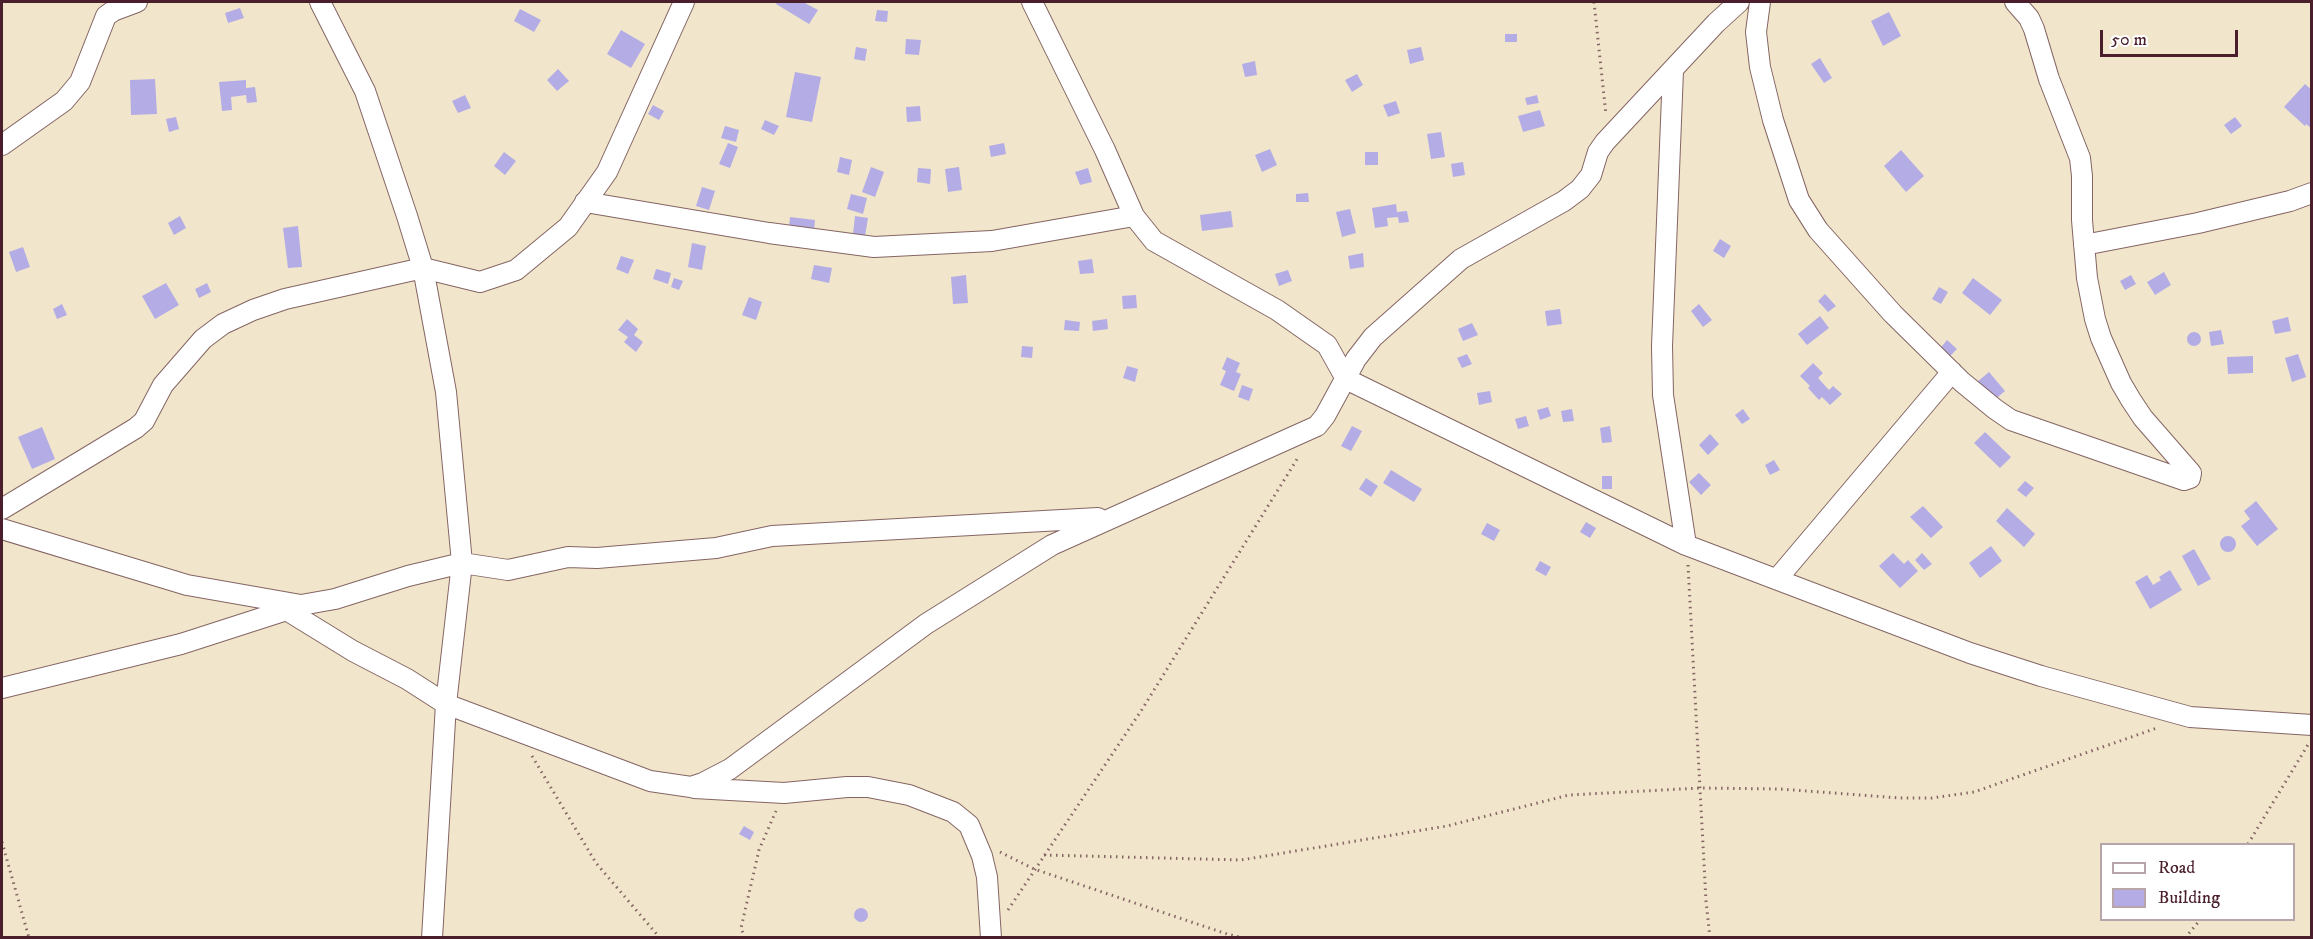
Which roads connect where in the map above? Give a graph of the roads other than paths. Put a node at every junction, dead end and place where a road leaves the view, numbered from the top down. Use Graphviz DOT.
graph roads {
  1 [pos="137,2"];
  2 [pos="320,2"];
  3 [pos="684,2"];
  4 [pos="1032,2"];
  5 [pos="1739,2"];
  6 [pos="1761,2"];
  7 [pos="2014,2"];
  8 [pos="1673,71"];
  9 [pos="2,145"];
  10 [pos="2312,193"];
  11 [pos="585,202"];
  12 [pos="1134,216"];
  13 [pos="2084,245"];
  14 [pos="423,268"];
  15 [pos="1952,372"];
  16 [pos="1346,379"];
  17 [pos="2,509"];
  18 [pos="1113,517"];
  19 [pos="2,529"];
  20 [pos="1686,545"];
  21 [pos="462,563"];
  22 [pos="1777,579"];
  23 [pos="295,608"];
  24 [pos="2,688"];
  25 [pos="446,704"];
  26 [pos="2312,725"];
  27 [pos="691,788"];
  28 [pos="432,938"];
  29 [pos="991,938"];
  1 -- 9 [label="street"];
  2 -- 14 [label="street"];
  3 -- 11 [label="street"];
  4 -- 12 [label="street"];
  5 -- 8 [label="street"];
  6 -- 15 [label="street"];
  7 -- 13 [label="street"];
  8 -- 16 [label="street"];
  8 -- 20 [label="street"];
  10 -- 13 [label="street"];
  11 -- 12 [label="street"];
  11 -- 14 [label="street"];
  12 -- 16 [label="street"];
  13 -- 15 [label="street"];
  14 -- 17 [label="street"];
  14 -- 21 [label="street"];
  15 -- 22 [label="street"];
  16 -- 18 [label="street"];
  16 -- 20 [label="street"];
  18 -- 21 [label="street"];
  18 -- 27 [label="street"];
  19 -- 23 [label="street"];
  20 -- 22 [label="street"];
  21 -- 23 [label="street"];
  21 -- 25 [label="street"];
  22 -- 26 [label="street"];
  23 -- 24 [label="street"];
  23 -- 25 [label="street"];
  25 -- 27 [label="street"];
  25 -- 28 [label="street"];
  27 -- 29 [label="street"];
}
